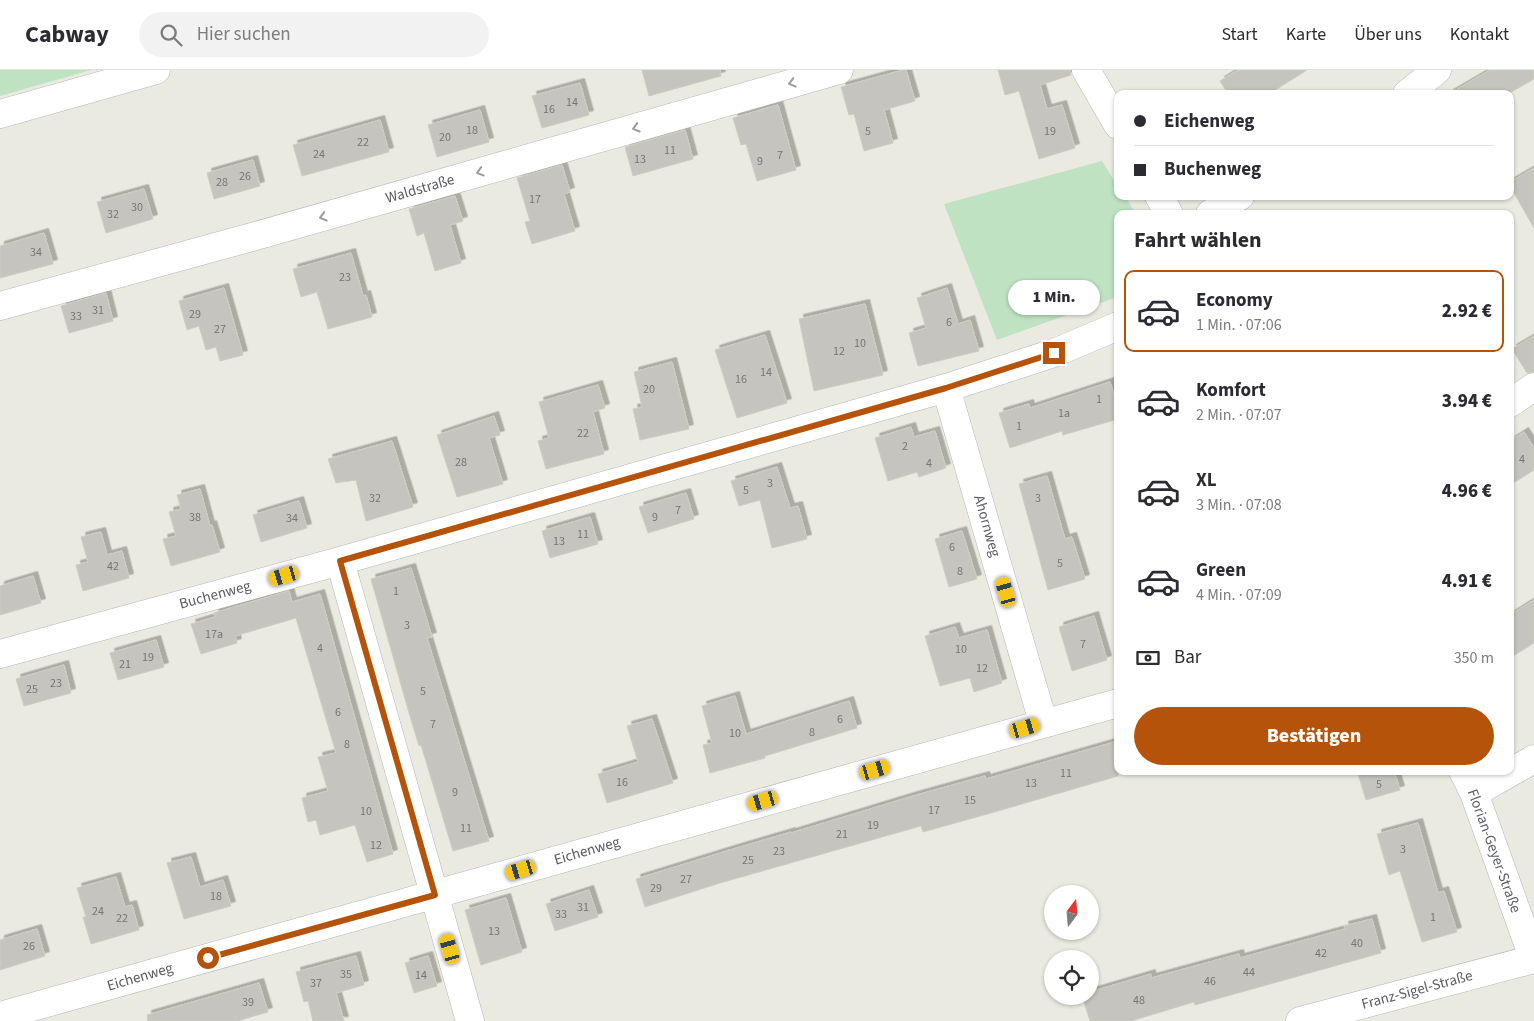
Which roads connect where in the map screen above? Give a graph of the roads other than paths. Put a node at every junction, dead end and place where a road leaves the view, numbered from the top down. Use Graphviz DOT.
graph roads {
  1 [pos="156,70"];
  2 [pos="839,70"];
  3 [pos="1086,70"];
  4 [pos="1437,70"];
  5 [pos="1412,90"];
  6 [pos="0,114"];
  7 [pos="1114,118"];
  8 [pos="1233,200"];
  9 [pos="1217,210"];
  10 [pos="0,306"];
  11 [pos="1114,328"];
  12 [pos="1534,387"];
  13 [pos="946,388"];
  14 [pos="1514,400"];
  15 [pos="340,561"];
  16 [pos="0,654"];
  17 [pos="1114,704"];
  18 [pos="1044,722"];
  19 [pos="1534,759"];
  20 [pos="1514,766"];
  21 [pos="1488,775"];
  22 [pos="1468,782"];
  23 [pos="435,895"];
  24 [pos="1534,960"];
  25 [pos="0,1016"];
  26 [pos="470,1021"];
  27 [pos="1300,1021"];
  1 -- 6 [label="street"];
  2 -- 10 [label="street, Waldstraße, one-way"];
  3 -- 7 [label="street"];
  4 -- 5 [label="street"];
  8 -- 9 [label="street"];
  11 -- 13 [label="street, Buchenweg"];
  12 -- 14 [label="street"];
  13 -- 15 [label="street, Buchenweg"];
  13 -- 18 [label="street, Ahornweg"];
  15 -- 16 [label="street, Buchenweg"];
  15 -- 23 [label="street"];
  17 -- 18 [label="street, Eichenweg"];
  18 -- 23 [label="street, Eichenweg"];
  19 -- 20 [label="street"];
  21 -- 22 [label="street"];
  22 -- 24 [label="street, Florian-Geyer-Straße"];
  23 -- 25 [label="street, Eichenweg"];
  23 -- 26 [label="street"];
  24 -- 27 [label="street, Franz-Sigel-Straße"];
}
